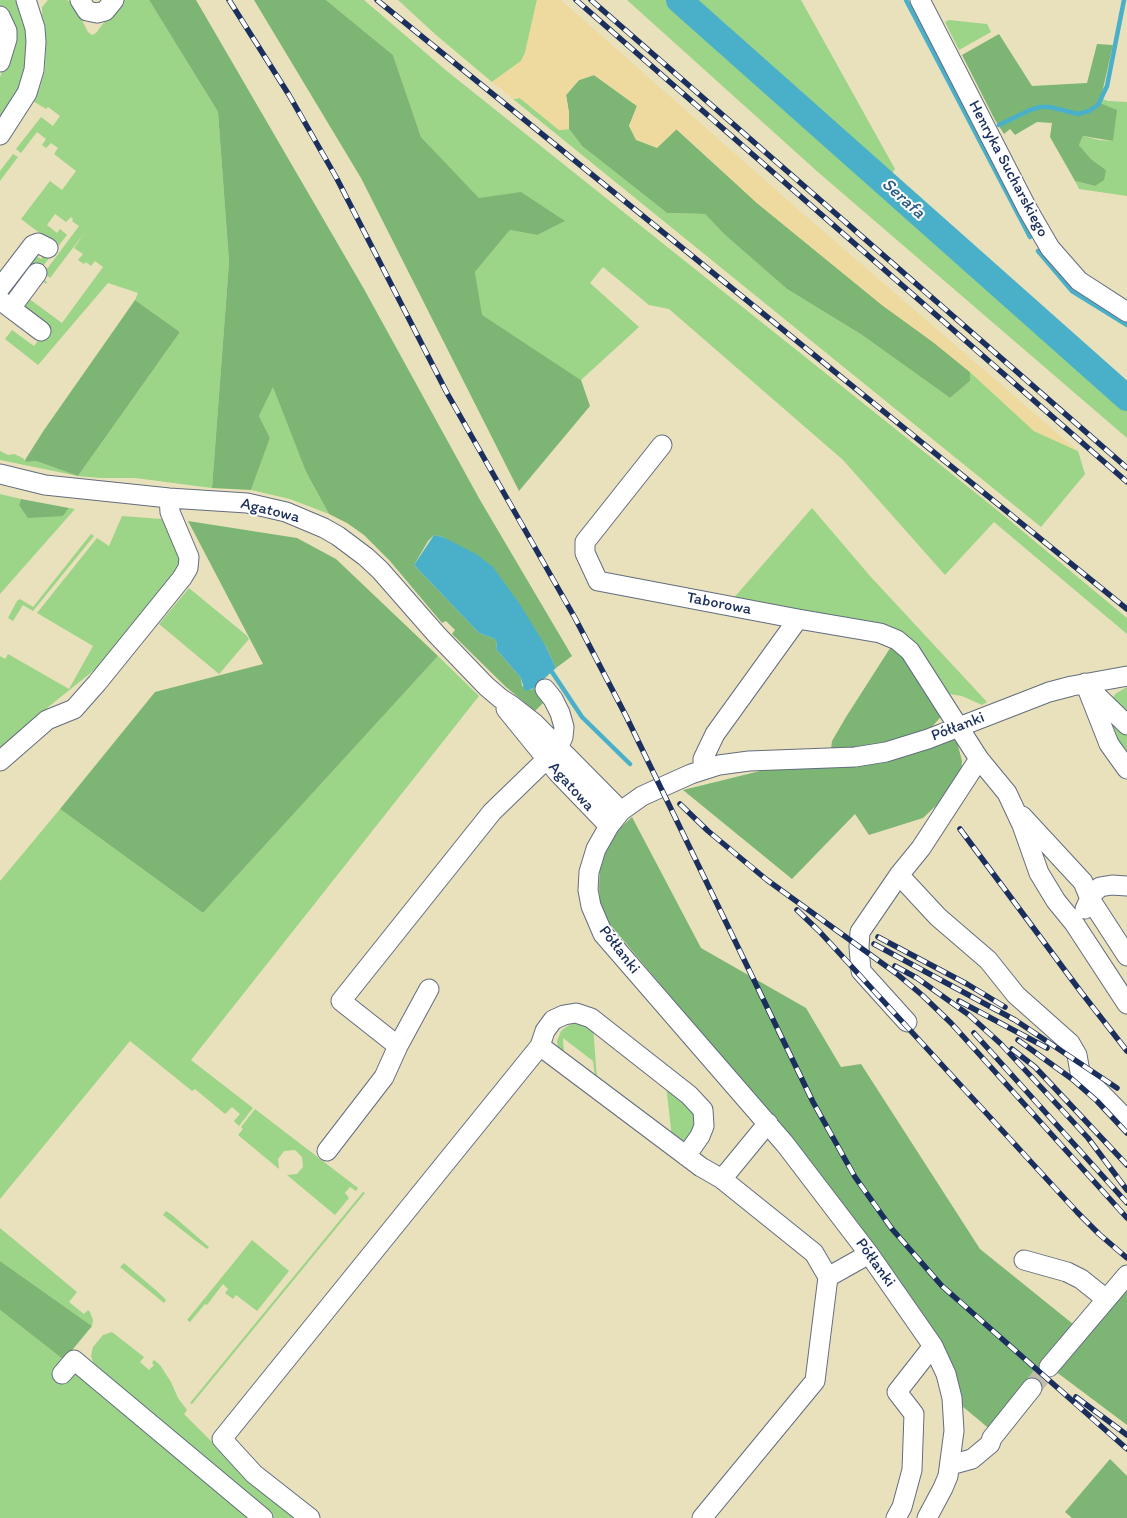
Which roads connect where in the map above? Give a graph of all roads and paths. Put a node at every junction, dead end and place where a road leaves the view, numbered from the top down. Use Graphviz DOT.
graph roads {
  1 [pos="27,0"];
  2 [pos="80,0"];
  3 [pos="920,0"];
  4 [pos="111,1"];
  5 [pos="0,16"];
  6 [pos="0,62"];
  7 [pos="0,133"];
  8 [pos="48,248"];
  9 [pos="37,273"];
  10 [pos="0,288"];
  11 [pos="6,304"];
  12 [pos="1127,312"];
  13 [pos="41,331"];
  14 [pos="662,445"];
  15 [pos="0,474"];
  16 [pos="169,498"];
  17 [pos="798,619"];
  18 [pos="1127,676"];
  19 [pos="1085,683"];
  20 [pos="545,689"];
  21 [pos="1127,725"];
  22 [pos="958,727"];
  23 [pos="552,754"];
  24 [pos="979,759"];
  25 [pos="0,761"];
  26 [pos="1127,769"];
  27 [pos="703,770"];
  28 [pos="1013,806"];
  29 [pos="621,811"];
  30 [pos="608,826"];
  31 [pos="899,875"];
  32 [pos="1127,886"];
  33 [pos="1090,899"];
  34 [pos="1074,923"];
  35 [pos="1127,956"];
  36 [pos="429,989"];
  37 [pos="1127,1004"];
  38 [pos="907,1022"];
  39 [pos="398,1046"];
  40 [pos="540,1046"];
  41 [pos="1127,1120"];
  42 [pos="768,1123"];
  43 [pos="327,1151"];
  44 [pos="686,1156"];
  45 [pos="722,1179"];
  46 [pos="869,1254"];
  47 [pos="1024,1260"];
  48 [pos="1127,1275"];
  49 [pos="828,1276"];
  50 [pos="1106,1299"];
  51 [pos="933,1346"];
  52 [pos="1048,1367"];
  53 [pos="62,1374"];
  54 [pos="1032,1388"];
  55 [pos="950,1465"];
  56 [pos="263,1518"];
  57 [pos="310,1518"];
  58 [pos="702,1518"];
  59 [pos="896,1518"];
  60 [pos="927,1518"];
  1 -- 7 [label="street"];
  2 -- 4 [label="street"];
  3 -- 12 [label="street, Henryka Sucharskiego"];
  5 -- 6 [label="street"];
  8 -- 10 [label="street"];
  9 -- 11 [label="street"];
  11 -- 13 [label="street"];
  14 -- 17 [label="street, Taborowa"];
  15 -- 16 [label="street, Agatowa"];
  16 -- 23 [label="street, Agatowa"];
  16 -- 25 [label="street"];
  17 -- 22 [label="street, Taborowa"];
  17 -- 27 [label="street"];
  18 -- 19 [label="street, Półłanki"];
  19 -- 21 [label="street"];
  19 -- 22 [label="street, Półłanki"];
  19 -- 26 [label="street"];
  20 -- 23 [label="street"];
  22 -- 24 [label="street, Taborowa"];
  22 -- 27 [label="street, Półłanki"];
  23 -- 29 [label="street, Agatowa"];
  23 -- 30 [label="street, Agatowa"];
  23 -- 39 [label="street"];
  24 -- 28 [label="street, Taborowa"];
  24 -- 31 [label="street"];
  27 -- 29 [label="street, Półłanki"];
  28 -- 33 [label="street"];
  28 -- 34 [label="street"];
  29 -- 30 [label="street, Półłanki"];
  30 -- 42 [label="street, Półłanki"];
  31 -- 38 [label="street"];
  31 -- 41 [label="street"];
  32 -- 33 [label="street"];
  33 -- 34 [label="street"];
  33 -- 35 [label="street"];
  34 -- 37 [label="street"];
  36 -- 39 [label="street"];
  39 -- 43 [label="street"];
  40 -- 44 [label="street"];
  40 -- 44 [label="street"];
  40 -- 57 [label="street"];
  42 -- 45 [label="street"];
  42 -- 46 [label="street, Półłanki"];
  44 -- 45 [label="street"];
  45 -- 49 [label="street"];
  46 -- 49 [label="street"];
  46 -- 51 [label="street, Półłanki"];
  47 -- 50 [label="street"];
  48 -- 50 [label="street"];
  49 -- 58 [label="street"];
  50 -- 52 [label="street"];
  51 -- 55 [label="street, Półłanki"];
  51 -- 59 [label="street"];
  53 -- 56 [label="street"];
  54 -- 55 [label="street"];
  55 -- 60 [label="street, Półłanki"];
}
